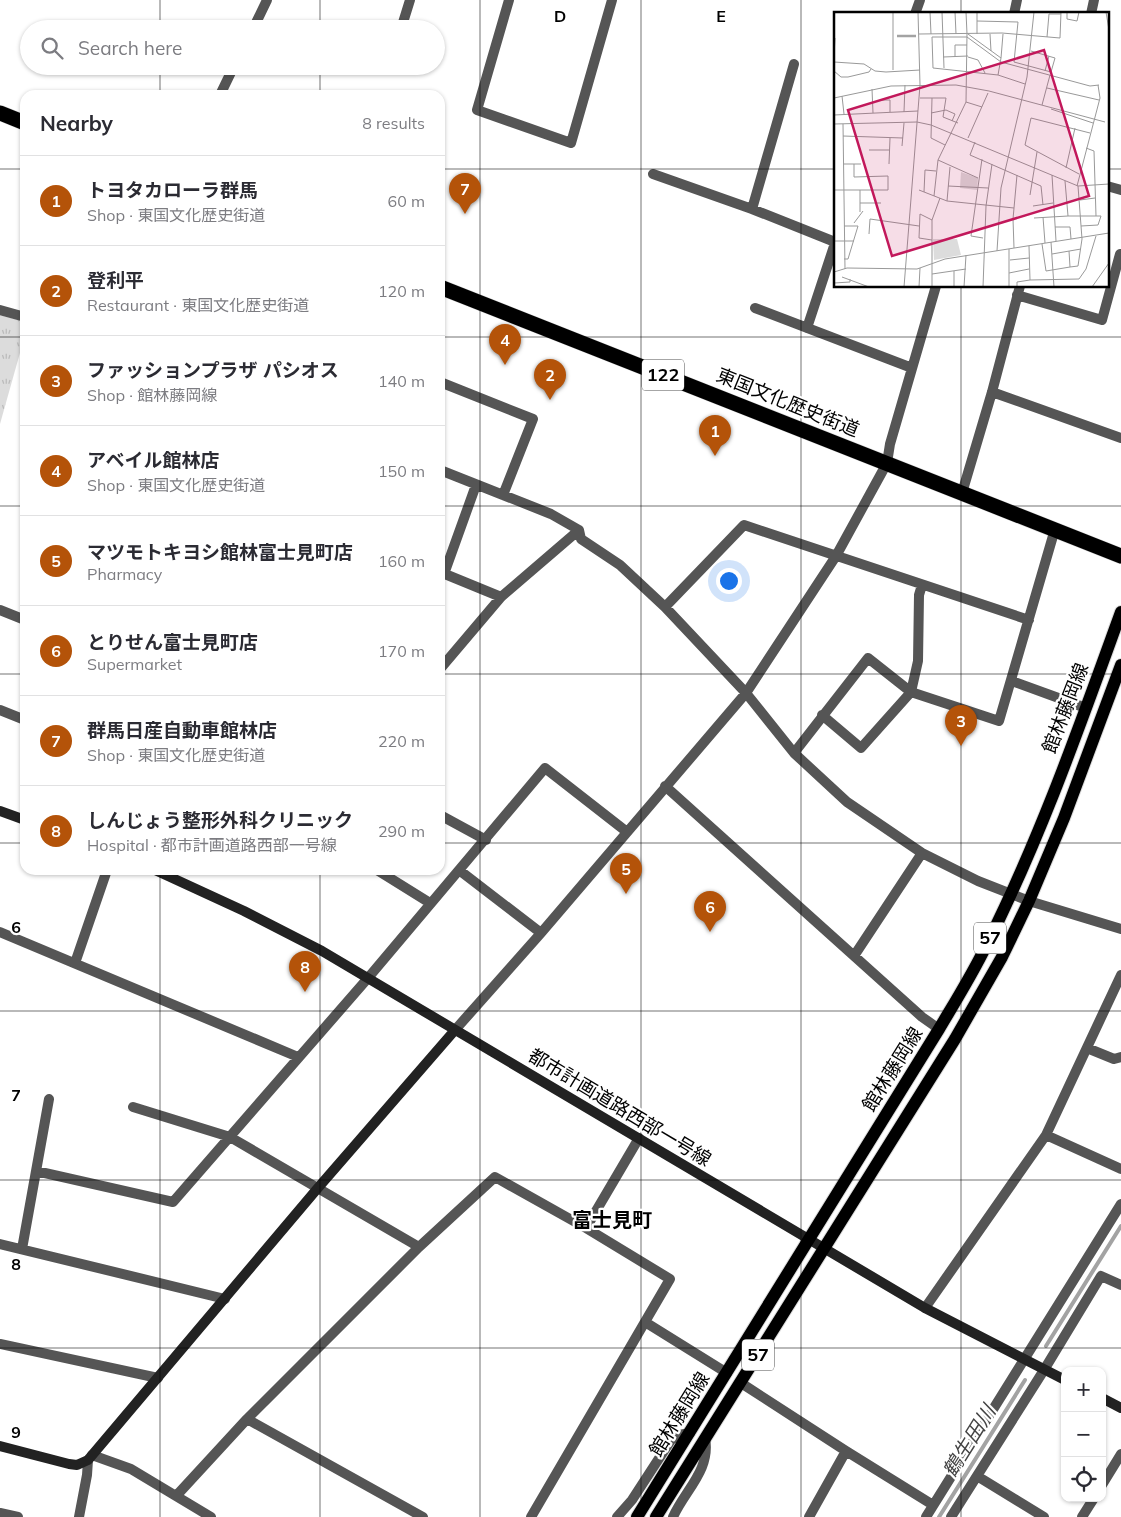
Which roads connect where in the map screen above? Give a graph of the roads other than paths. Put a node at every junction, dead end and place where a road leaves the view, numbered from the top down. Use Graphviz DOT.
graph roads {
  1 [pos="267,0"];
  2 [pos="410,0"];
  3 [pos="509,0"];
  4 [pos="612,0"];
  5 [pos="920,0"];
  6 [pos="916,12"];
  7 [pos="257,20"];
  8 [pos="403,20"];
  9 [pos="794,64"];
  10 [pos="230,75"];
  11 [pos="222,90"];
  12 [pos="0,113"];
  13 [pos="20,121"];
  14 [pos="653,174"];
  15 [pos="1108,186"];
  16 [pos="1121,190"];
  17 [pos="752,209"];
  18 [pos="834,242"];
  19 [pos="834,245"];
  20 [pos="1120,254"];
  21 [pos="935,288"];
  22 [pos="445,289"];
  23 [pos="1019,291"];
  24 [pos="756,308"];
  25 [pos="0,310"];
  26 [pos="20,316"];
  27 [pos="807,328"];
  28 [pos="912,368"];
  29 [pos="445,384"];
  30 [pos="992,392"];
  31 [pos="1121,438"];
  32 [pos="887,463"];
  33 [pos="445,472"];
  34 [pos="476,485"];
  35 [pos="962,493"];
  36 [pos="504,496"];
  37 [pos="1055,529"];
  38 [pos="579,530"];
  39 [pos="836,556"];
  40 [pos="1121,556"];
  41 [pos="445,565"];
  42 [pos="445,574"];
  43 [pos="922,584"];
  44 [pos="501,597"];
  45 [pos="665,607"];
  46 [pos="0,610"];
  47 [pos="1121,612"];
  48 [pos="20,618"];
  49 [pos="1029,620"];
  50 [pos="445,662"];
  51 [pos="1121,665"];
  52 [pos="1012,682"];
  53 [pos="910,692"];
  54 [pos="746,693"];
  55 [pos="1086,708"];
  56 [pos="0,710"];
  57 [pos="822,715"];
  58 [pos="20,718"];
  59 [pos="794,753"];
  60 [pos="665,786"];
  61 [pos="0,811"];
  62 [pos="20,818"];
  63 [pos="445,818"];
  64 [pos="627,832"];
  65 [pos="486,840"];
  66 [pos="922,853"];
  67 [pos="459,870"];
  68 [pos="105,875"];
  69 [pos="166,875"];
  70 [pos="385,875"];
  71 [pos="1011,894"];
  72 [pos="1029,901"];
  73 [pos="430,904"];
  74 [pos="1121,929"];
  75 [pos="0,932"];
  76 [pos="541,932"];
  77 [pos="854,956"];
  78 [pos="75,963"];
  79 [pos="1121,975"];
  80 [pos="368,978"];
  81 [pos="939,1029"];
  82 [pos="454,1030"];
  83 [pos="1087,1048"];
  84 [pos="298,1057"];
  85 [pos="1121,1057"];
  86 [pos="49,1099"];
  87 [pos="133,1106"];
  88 [pos="1046,1135"];
  89 [pos="230,1138"];
  90 [pos="639,1138"];
  91 [pos="1121,1169"];
  92 [pos="36,1170"];
  93 [pos="317,1189"];
  94 [pos="1121,1204"];
  95 [pos="586,1228"];
  96 [pos="809,1240"];
  97 [pos="0,1244"];
  98 [pos="419,1247"];
  99 [pos="824,1248"];
  100 [pos="22,1249"];
  101 [pos="1121,1285"];
  102 [pos="225,1299"];
  103 [pos="925,1308"];
  104 [pos="645,1322"];
  105 [pos="0,1344"];
  106 [pos="1023,1360"];
  107 [pos="1044,1370"];
  108 [pos="726,1373"];
  109 [pos="158,1378"];
  110 [pos="1061,1378"];
  111 [pos="741,1382"];
  112 [pos="1106,1400"];
  113 [pos="1121,1408"];
  114 [pos="247,1418"];
  115 [pos="690,1433"];
  116 [pos="705,1438"];
  117 [pos="0,1446"];
  118 [pos="846,1451"];
  119 [pos="1121,1454"];
  120 [pos="90,1458"];
  121 [pos="977,1476"];
  122 [pos="1106,1478"];
  123 [pos="177,1495"];
  124 [pos="1091,1502"];
  125 [pos="933,1506"];
  126 [pos="0,1513"];
  127 [pos="18,1517"];
  128 [pos="79,1517"];
  129 [pos="211,1517"];
  130 [pos="423,1517"];
  131 [pos="531,1517"];
  132 [pos="617,1517"];
  133 [pos="637,1517"];
  134 [pos="656,1517"];
  135 [pos="673,1517"];
  136 [pos="809,1517"];
  137 [pos="926,1517"];
  138 [pos="951,1517"];
  139 [pos="1044,1517"];
  140 [pos="1082,1517"];
  1 -- 7 [label="street"];
  2 -- 8 [label="street"];
  3 -- 4 [label="street"];
  5 -- 6 [label="street"];
  9 -- 17 [label="street"];
  10 -- 11 [label="street"];
  12 -- 13 [label="highway"];
  14 -- 17 [label="street"];
  15 -- 16 [label="street"];
  17 -- 18 [label="street"];
  19 -- 27 [label="street"];
  20 -- 23 [label="street"];
  21 -- 28 [label="street"];
  22 -- 32 [label="highway, 東国文化歴史街道 / 122"];
  23 -- 30 [label="street"];
  24 -- 27 [label="street"];
  25 -- 26 [label="street"];
  27 -- 28 [label="street"];
  28 -- 32 [label="street"];
  29 -- 36 [label="street"];
  30 -- 31 [label="street"];
  30 -- 35 [label="street"];
  32 -- 35 [label="highway, 東国文化歴史街道 / 122"];
  32 -- 39 [label="street"];
  33 -- 34 [label="street"];
  34 -- 36 [label="street"];
  34 -- 41 [label="street"];
  35 -- 37 [label="highway, 東国文化歴史街道 / 122"];
  36 -- 38 [label="street"];
  37 -- 40 [label="highway, 東国文化歴史街道 / 122"];
  37 -- 49 [label="street"];
  38 -- 44 [label="street"];
  38 -- 45 [label="street"];
  39 -- 43 [label="street"];
  39 -- 45 [label="street"];
  39 -- 54 [label="street"];
  42 -- 44 [label="street"];
  43 -- 49 [label="street"];
  43 -- 53 [label="street"];
  44 -- 50 [label="street"];
  45 -- 54 [label="street"];
  46 -- 48 [label="street"];
  47 -- 55 [label="main road, 館林藤岡線 / 57"];
  49 -- 52 [label="street"];
  51 -- 72 [label="main road, 館林藤岡線 / 57"];
  52 -- 53 [label="street"];
  52 -- 55 [label="street"];
  53 -- 57 [label="street"];
  53 -- 57 [label="street"];
  54 -- 59 [label="street"];
  54 -- 60 [label="street"];
  55 -- 71 [label="main road, 館林藤岡線 / 57"];
  56 -- 58 [label="street"];
  57 -- 59 [label="street"];
  59 -- 66 [label="street"];
  60 -- 64 [label="street"];
  60 -- 77 [label="street"];
  61 -- 62 [label="street"];
  63 -- 65 [label="street"];
  64 -- 65 [label="street"];
  64 -- 76 [label="street"];
  65 -- 67 [label="street"];
  66 -- 71 [label="street"];
  66 -- 77 [label="street"];
  67 -- 73 [label="street"];
  67 -- 76 [label="street"];
  68 -- 78 [label="street"];
  69 -- 80 [label="street, 都市計画道路西部一号線"];
  70 -- 73 [label="street"];
  71 -- 72 [label="street"];
  71 -- 81 [label="main road, 館林藤岡線 / 57"];
  72 -- 74 [label="street"];
  72 -- 99 [label="main road, 館林藤岡線 / 57"];
  73 -- 80 [label="street"];
  75 -- 78 [label="street"];
  76 -- 82 [label="street"];
  77 -- 81 [label="street"];
  78 -- 84 [label="street"];
  79 -- 83 [label="street"];
  80 -- 82 [label="street, 都市計画道路西部一号線"];
  80 -- 84 [label="street"];
  81 -- 96 [label="main road, 館林藤岡線 / 57"];
  82 -- 90 [label="street, 都市計画道路西部一号線"];
  82 -- 93 [label="street"];
  83 -- 85 [label="street"];
  83 -- 88 [label="street"];
  84 -- 89 [label="street"];
  86 -- 92 [label="street"];
  87 -- 89 [label="street"];
  88 -- 91 [label="street"];
  88 -- 103 [label="street"];
  89 -- 92 [label="street"];
  89 -- 93 [label="street"];
  90 -- 95 [label="street"];
  90 -- 96 [label="street, 都市計画道路西部一号線"];
  92 -- 100 [label="street"];
  93 -- 98 [label="street"];
  93 -- 102 [label="street"];
  94 -- 106 [label="street"];
  95 -- 98 [label="street"];
  95 -- 104 [label="street"];
  96 -- 99 [label="street, 都市計画道路西部一号線"];
  96 -- 108 [label="main road, 館林藤岡線 / 57"];
  97 -- 100 [label="street"];
  98 -- 114 [label="street"];
  99 -- 103 [label="street, 都市計画道路西部一号線"];
  99 -- 111 [label="main road, 館林藤岡線 / 57"];
  100 -- 102 [label="street"];
  101 -- 107 [label="street"];
  102 -- 109 [label="street"];
  103 -- 106 [label="street, 都市計画道路西部一号線"];
  104 -- 108 [label="street"];
  104 -- 131 [label="street"];
  105 -- 109 [label="street"];
  106 -- 107 [label="street, 都市計画道路西部一号線"];
  106 -- 125 [label="street"];
  107 -- 110 [label="street, 都市計画道路西部一号線"];
  107 -- 121 [label="street"];
  108 -- 115 [label="main road, 館林藤岡線 / 57"];
  109 -- 120 [label="street"];
  111 -- 116 [label="main road, 館林藤岡線 / 57"];
  111 -- 118 [label="street"];
  112 -- 113 [label="street"];
  114 -- 123 [label="street"];
  114 -- 130 [label="street"];
  115 -- 132 [label="street"];
  115 -- 133 [label="main road, 館林藤岡線 / 57"];
  116 -- 134 [label="main road, 館林藤岡線 / 57"];
  116 -- 135 [label="street"];
  117 -- 120 [label="street"];
  118 -- 125 [label="street"];
  118 -- 136 [label="street"];
  119 -- 122 [label="street"];
  120 -- 123 [label="street"];
  120 -- 128 [label="street"];
  121 -- 138 [label="street"];
  121 -- 139 [label="street"];
  123 -- 129 [label="street"];
  124 -- 140 [label="street"];
  125 -- 137 [label="street"];
  126 -- 127 [label="street"];
}
